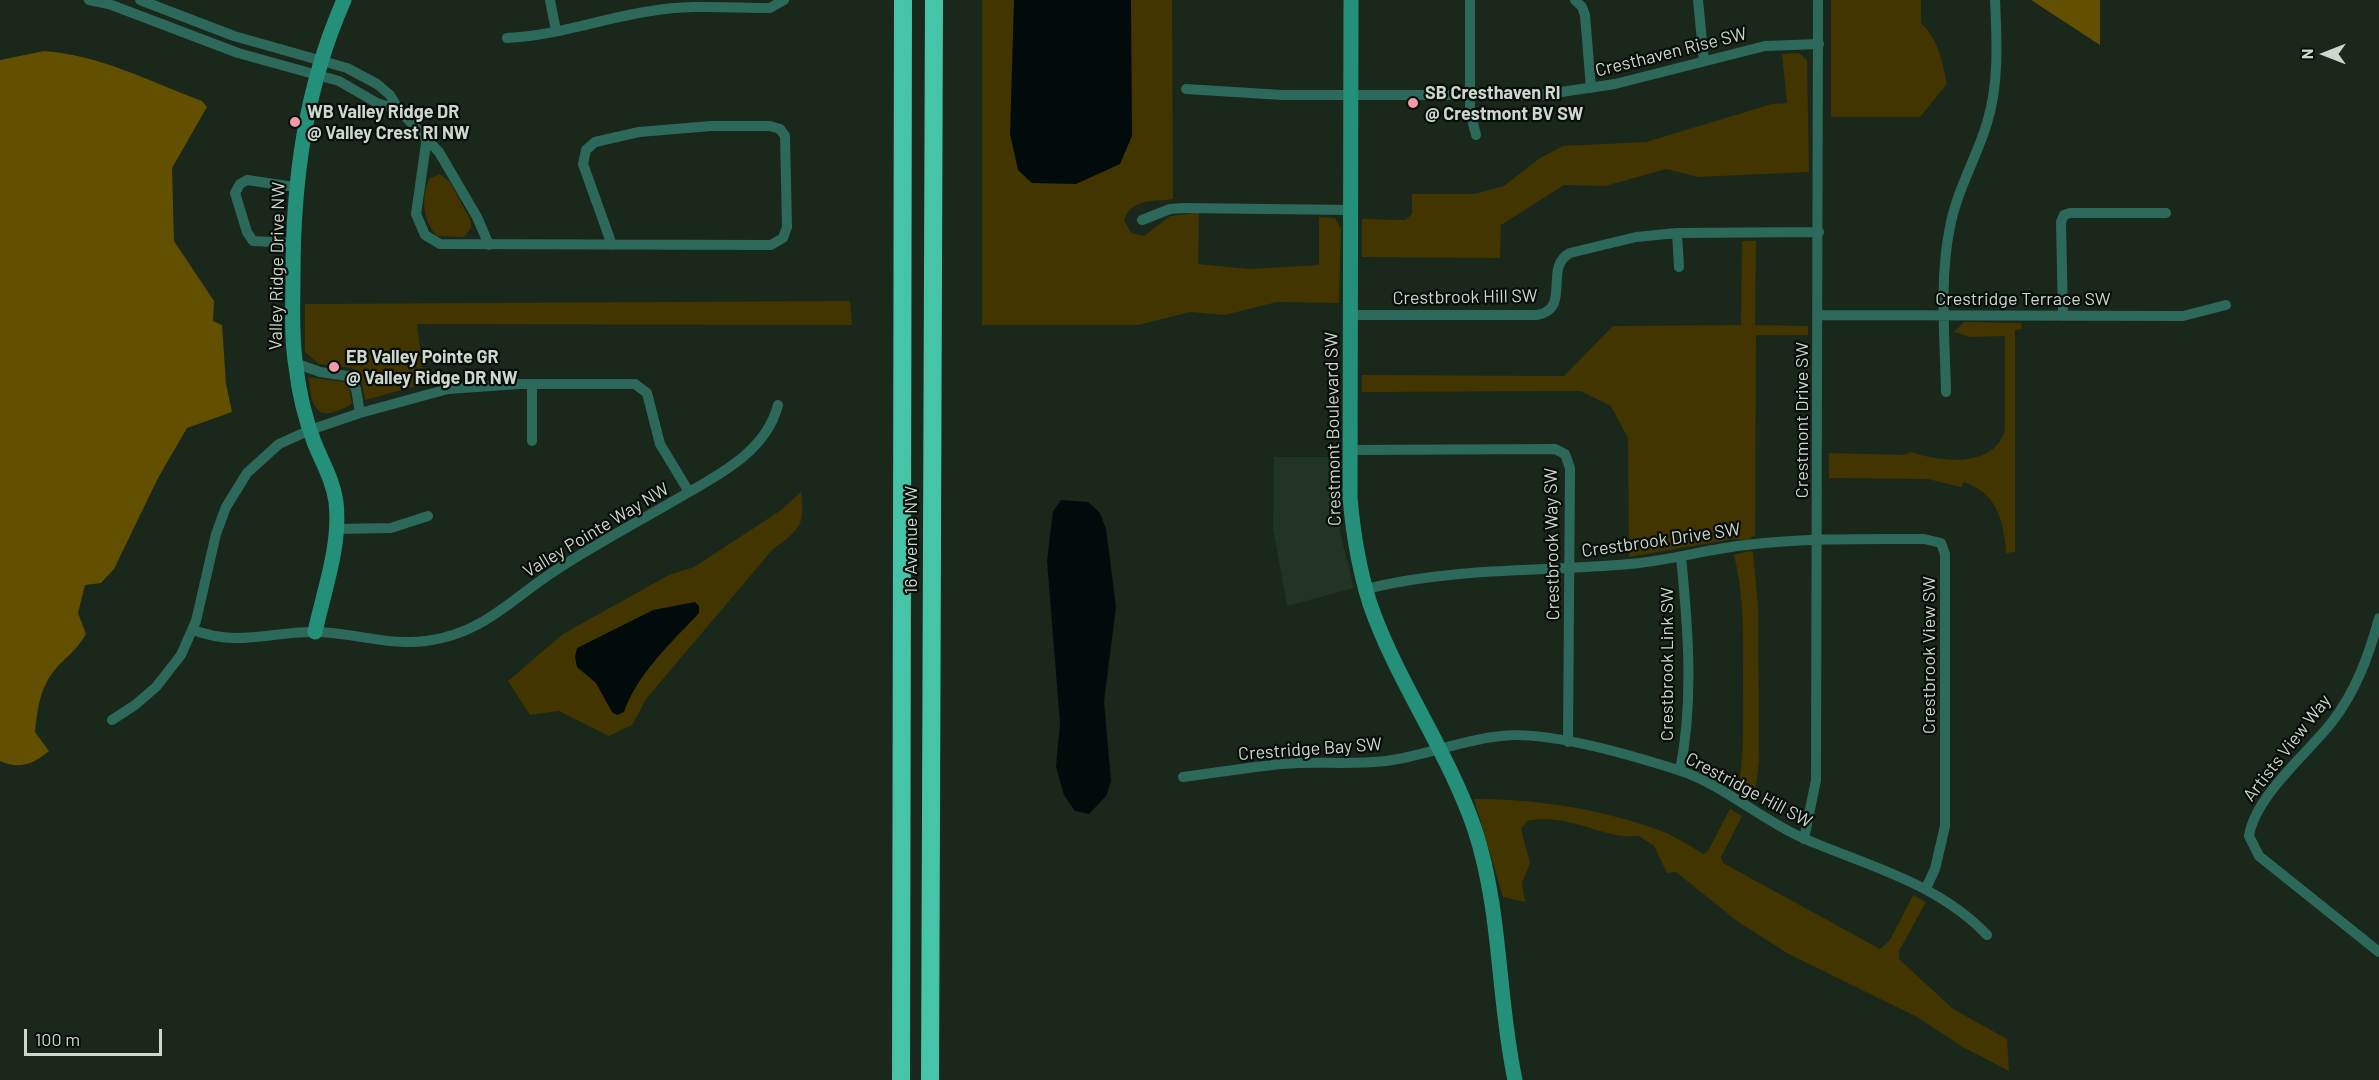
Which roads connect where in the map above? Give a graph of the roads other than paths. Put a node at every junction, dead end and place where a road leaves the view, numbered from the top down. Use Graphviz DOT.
graph roads {
  1 [pos="89,0"];
  2 [pos="140,0"];
  3 [pos="344,0"];
  4 [pos="550,0"];
  5 [pos="784,0"];
  6 [pos="903,0"];
  7 [pos="934,0"];
  8 [pos="1351,0"];
  9 [pos="1470,0"];
  10 [pos="1575,0"];
  11 [pos="1698,0"];
  12 [pos="1818,0"];
  13 [pos="1995,0"];
  14 [pos="556,31"];
  15 [pos="507,38"];
  16 [pos="1819,44"];
  17 [pos="1704,61"];
  18 [pos="319,68"];
  19 [pos="1591,88"];
  20 [pos="1186,89"];
  21 [pos="1351,95"];
  22 [pos="1470,96"];
  23 [pos="1476,135"];
  24 [pos="427,137"];
  25 [pos="295,187"];
  26 [pos="1351,210"];
  27 [pos="2166,213"];
  28 [pos="1142,220"];
  29 [pos="1819,232"];
  30 [pos="1677,233"];
  31 [pos="293,243"];
  32 [pos="489,245"];
  33 [pos="612,245"];
  34 [pos="1679,267"];
  35 [pos="2226,305"];
  36 [pos="1351,315"];
  37 [pos="1819,315"];
  38 [pos="1945,316"];
  39 [pos="2063,316"];
  40 [pos="295,363"];
  41 [pos="532,384"];
  42 [pos="1946,392"];
  43 [pos="778,405"];
  44 [pos="360,413"];
  45 [pos="310,430"];
  46 [pos="532,441"];
  47 [pos="1350,450"];
  48 [pos="689,492"];
  49 [pos="428,516"];
  50 [pos="337,529"];
  51 [pos="1818,539"];
  52 [pos="1681,557"];
  53 [pos="1571,569"];
  54 [pos="1366,589"];
  55 [pos="2379,618"];
  56 [pos="193,630"];
  57 [pos="315,632"];
  58 [pos="112,720"];
  59 [pos="1568,742"];
  60 [pos="1439,750"];
  61 [pos="1680,770"];
  62 [pos="1183,777"];
  63 [pos="1804,838"];
  64 [pos="1926,888"];
  65 [pos="1987,935"];
  66 [pos="2379,952"];
  67 [pos="901,1080"];
  68 [pos="930,1080"];
  69 [pos="1515,1080"];
  1 -- 18 [label="street"];
  2 -- 18 [label="street"];
  3 -- 18 [label="street, Valley Ridge Drive NW"];
  4 -- 14 [label="street"];
  5 -- 14 [label="street"];
  6 -- 67 [label="highway, 16 Avenue NW"];
  7 -- 68 [label="highway, 16 Avenue NW"];
  8 -- 21 [label="street, Crestmont Boulevard SW"];
  9 -- 22 [label="street"];
  10 -- 19 [label="street"];
  11 -- 17 [label="street"];
  12 -- 16 [label="street, Crestmont Drive SW"];
  13 -- 38 [label="street"];
  14 -- 15 [label="street"];
  16 -- 17 [label="street, Cresthaven Rise SW"];
  16 -- 29 [label="street, Crestmont Drive SW"];
  17 -- 19 [label="street, Cresthaven Rise SW"];
  18 -- 24 [label="street"];
  18 -- 25 [label="street, Valley Ridge Drive NW"];
  19 -- 22 [label="street, Cresthaven Rise SW"];
  20 -- 21 [label="street, Cresthaven Rise SW"];
  21 -- 22 [label="street, Cresthaven Rise SW"];
  21 -- 26 [label="street, Crestmont Boulevard SW"];
  22 -- 23 [label="street"];
  24 -- 32 [label="street"];
  24 -- 32 [label="street"];
  25 -- 31 [label="street, Valley Ridge Drive NW"];
  25 -- 31 [label="street"];
  26 -- 28 [label="street"];
  26 -- 36 [label="street, Crestmont Boulevard SW"];
  27 -- 39 [label="street"];
  29 -- 30 [label="street, Crestbrook Hill SW"];
  29 -- 37 [label="street, Crestmont Drive SW"];
  30 -- 34 [label="street"];
  30 -- 36 [label="street, Crestbrook Hill SW"];
  31 -- 40 [label="street, Valley Ridge Drive NW"];
  32 -- 33 [label="street"];
  33 -- 33 [label="street"];
  35 -- 39 [label="street, Crestridge Terrace SW"];
  36 -- 47 [label="street, Crestmont Boulevard SW"];
  37 -- 38 [label="street, Crestridge Terrace SW"];
  37 -- 51 [label="street, Crestmont Drive SW"];
  38 -- 39 [label="street, Crestridge Terrace SW"];
  38 -- 42 [label="street"];
  40 -- 44 [label="street"];
  40 -- 45 [label="street, Valley Ridge Drive NW"];
  41 -- 44 [label="street, Valley Pointe Way NW"];
  41 -- 46 [label="street"];
  41 -- 48 [label="street, Valley Pointe Way NW"];
  43 -- 48 [label="street"];
  44 -- 45 [label="street, Valley Pointe Way NW"];
  45 -- 50 [label="street, Valley Ridge Drive NW"];
  45 -- 56 [label="street, Valley Pointe Way NW"];
  47 -- 53 [label="street, Crestbrook Way SW"];
  47 -- 54 [label="street, Crestmont Boulevard SW"];
  48 -- 57 [label="street, Valley Pointe Way NW"];
  49 -- 50 [label="street"];
  50 -- 57 [label="street, Valley Ridge Drive NW"];
  51 -- 52 [label="street, Crestbrook Drive SW"];
  51 -- 63 [label="street, Crestmont Drive SW"];
  51 -- 64 [label="street, Crestbrook View SW"];
  52 -- 53 [label="street, Crestbrook Drive SW"];
  52 -- 61 [label="street, Crestbrook Link SW"];
  53 -- 54 [label="street, Crestbrook Drive SW"];
  53 -- 59 [label="street, Crestbrook Way SW"];
  54 -- 60 [label="street, Crestmont Boulevard SW"];
  55 -- 66 [label="street, Artists View Way"];
  56 -- 57 [label="street, Valley Pointe Way NW"];
  56 -- 58 [label="street"];
  59 -- 60 [label="street, Crestridge Hill SW"];
  59 -- 61 [label="street, Crestridge Hill SW"];
  60 -- 62 [label="street, Crestridge Bay SW"];
  60 -- 69 [label="street, Crestmont Boulevard SW"];
  61 -- 63 [label="street, Crestridge Hill SW"];
  63 -- 64 [label="street, Crestridge Hill SW"];
  64 -- 65 [label="street, Crestridge Hill SW"];
}
